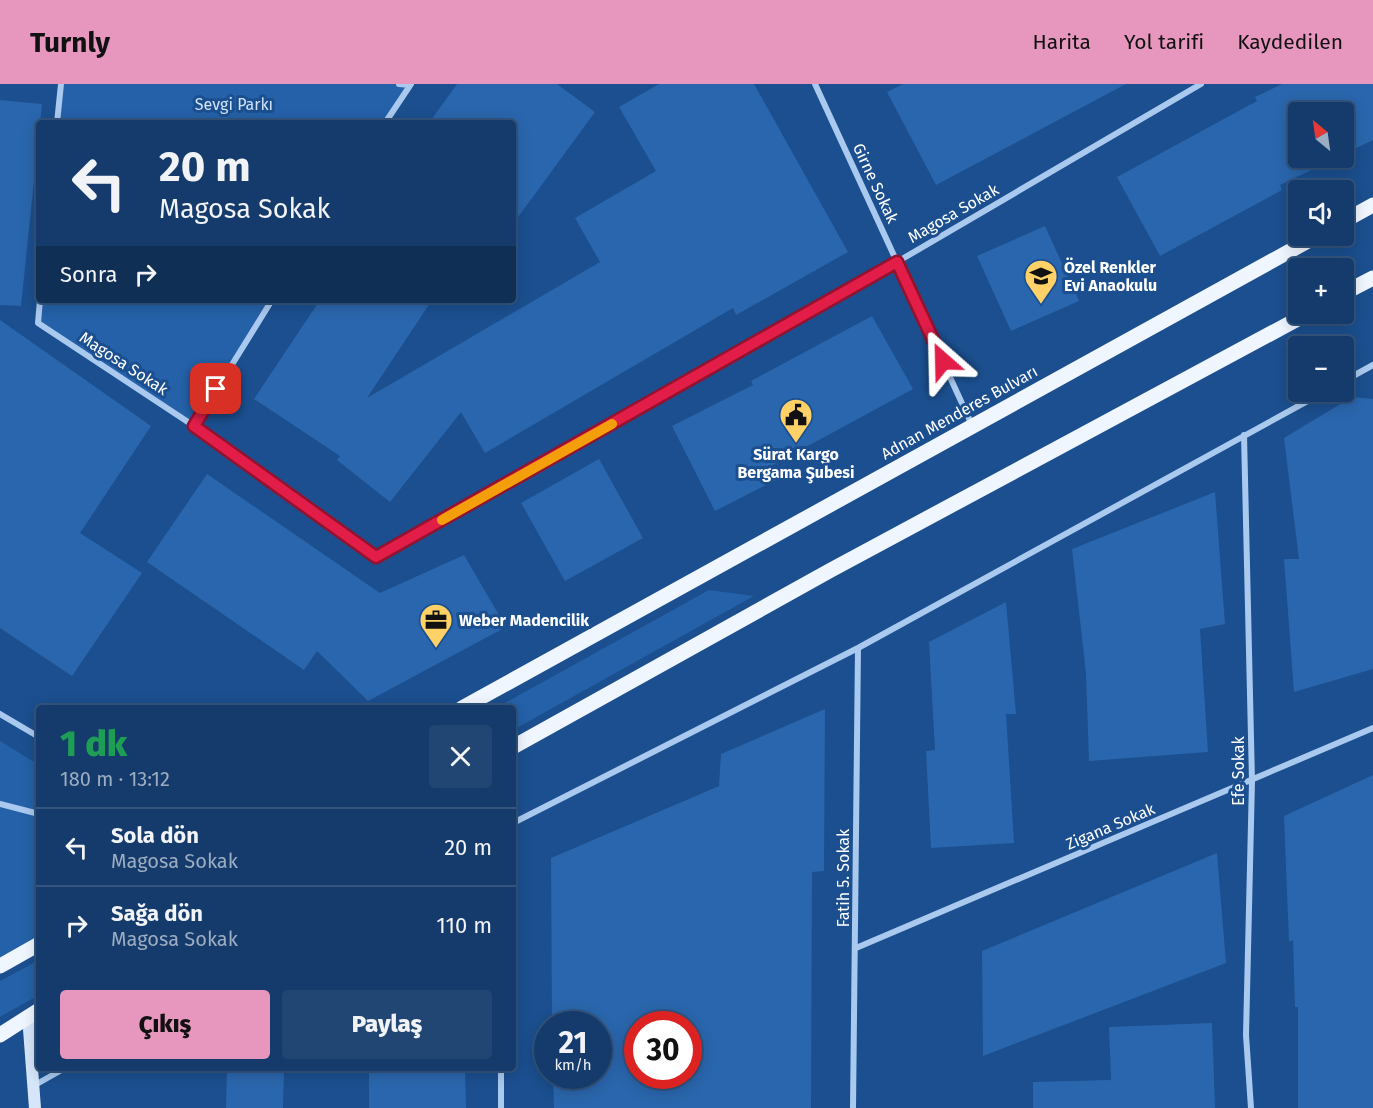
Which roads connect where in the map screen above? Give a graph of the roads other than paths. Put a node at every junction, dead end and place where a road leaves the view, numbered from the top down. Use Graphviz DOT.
graph roads {
  1 [pos="61,84"];
  2 [pos="399,84"];
  3 [pos="411,84"];
  4 [pos="815,84"];
  5 [pos="1201,84"];
  6 [pos="57,120"];
  7 [pos="388,120"];
  8 [pos="1373,205"];
  9 [pos="1354,215"];
  10 [pos="1299,246"];
  11 [pos="897,262"];
  12 [pos="1373,278"];
  13 [pos="1354,288"];
  14 [pos="40,303"];
  15 [pos="270,303"];
  16 [pos="1288,324"];
  17 [pos="1373,365"];
  18 [pos="1354,375"];
  19 [pos="1305,402"];
  20 [pos="972,424"];
  21 [pos="194,426"];
  22 [pos="1244,435"];
  23 [pos="858,648"];
  24 [pos="467,705"];
  25 [pos="0,714"];
  26 [pos="1373,728"];
  27 [pos="36,735"];
  28 [pos="516,745"];
  29 [pos="1252,781"];
  30 [pos="0,804"];
  31 [pos="36,813"];
  32 [pos="516,821"];
  33 [pos="36,946"];
  34 [pos="856,948"];
  35 [pos="0,966"];
  36 [pos="34,1013"];
  37 [pos="0,1035"];
  38 [pos="60,1071"];
  39 [pos="501,1071"];
  40 [pos="35,1085"];
  41 [pos="35,1108"];
  42 [pos="501,1108"];
  43 [pos="853,1108"];
  44 [pos="1251,1108"];
  1 -- 6 [label="street"];
  2 -- 3 [label="street"];
  3 -- 7 [label="street"];
  4 -- 11 [label="street, Girne Sokak"];
  5 -- 11 [label="street, Magosa Sokak"];
  8 -- 9 [label="main road"];
  10 -- 20 [label="main road, Adnan Menderes Bulvarı"];
  11 -- 20 [label="street, Girne Sokak"];
  11 -- 21 [label="street, Magosa Sokak"];
  12 -- 13 [label="main road"];
  14 -- 21 [label="street, Magosa Sokak"];
  15 -- 21 [label="street"];
  16 -- 28 [label="main road"];
  17 -- 18 [label="street"];
  19 -- 22 [label="street"];
  20 -- 24 [label="main road, Adnan Menderes Bulvarı"];
  22 -- 23 [label="street"];
  22 -- 29 [label="street, Efe Sokak"];
  23 -- 32 [label="street"];
  23 -- 34 [label="street, Fatih 5. Sokak"];
  25 -- 27 [label="street"];
  26 -- 29 [label="street, Zigana Sokak"];
  29 -- 34 [label="street, Zigana Sokak"];
  29 -- 44 [label="street, Efe Sokak"];
  30 -- 31 [label="street"];
  33 -- 35 [label="main road"];
  34 -- 43 [label="street, Fatih 5. Sokak"];
  36 -- 37 [label="main road"];
  36 -- 40 [label="street"];
  38 -- 40 [label="street"];
  39 -- 42 [label="street"];
  40 -- 41 [label="street"];
}
